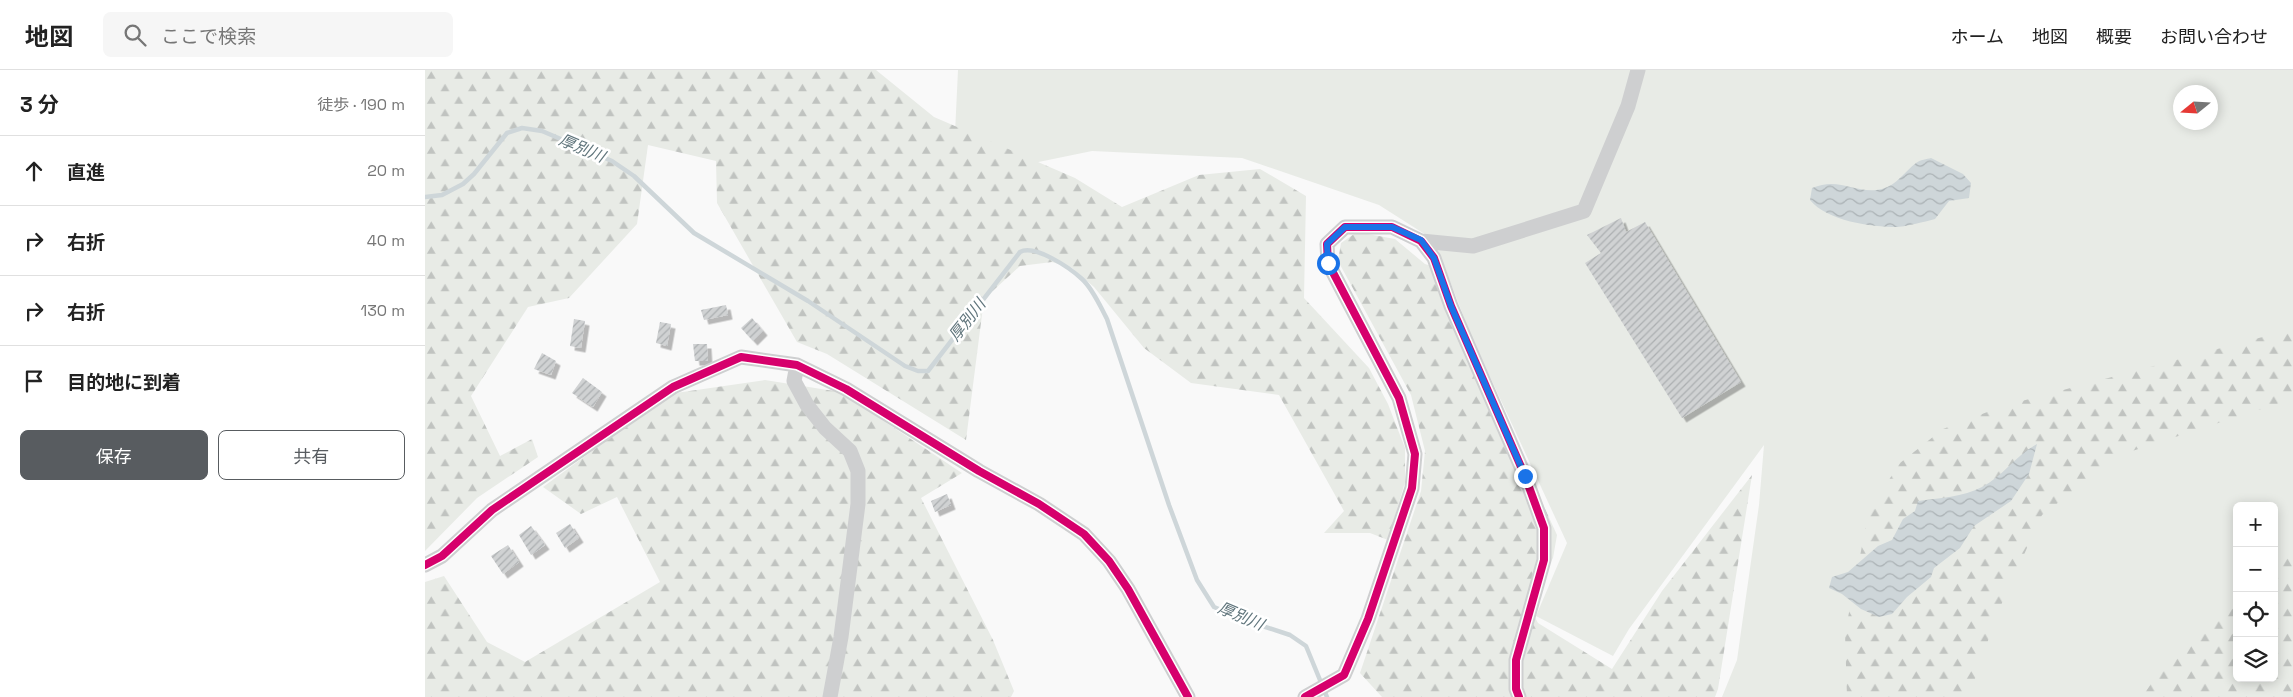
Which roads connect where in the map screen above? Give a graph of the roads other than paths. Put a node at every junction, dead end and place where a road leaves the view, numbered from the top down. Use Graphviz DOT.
graph roads {
  1 [pos="1638,70"];
  2 [pos="1421,240"];
  3 [pos="797,365"];
  4 [pos="425,566"];
  5 [pos="830,697"];
  6 [pos="1188,697"];
  7 [pos="1305,697"];
  8 [pos="1519,697"];
  1 -- 2 [label="street"];
  2 -- 7 [label="street"];
  2 -- 8 [label="street"];
  3 -- 4 [label="street"];
  3 -- 5 [label="street"];
  3 -- 6 [label="street"];
}
